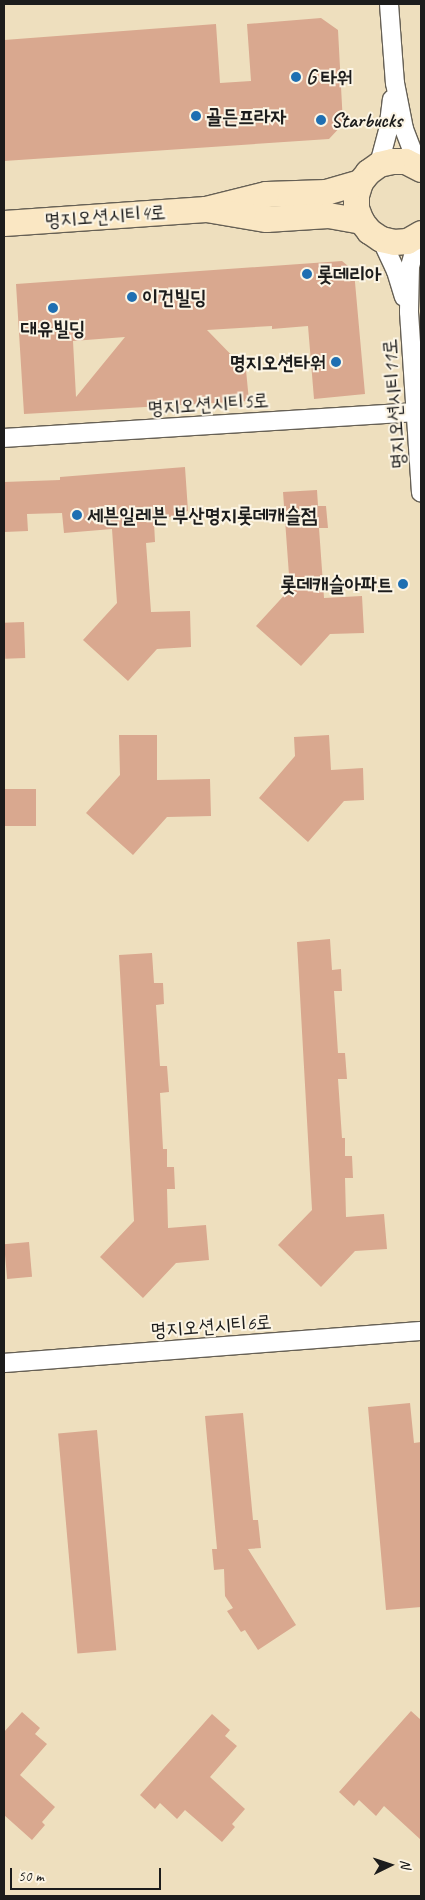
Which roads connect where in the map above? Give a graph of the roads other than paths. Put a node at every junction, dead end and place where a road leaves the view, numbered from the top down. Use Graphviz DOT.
graph roads {
  1 [pos="389,4"];
  2 [pos="395,83"];
  3 [pos="379,164"];
  4 [pos="419,168"];
  5 [pos="360,182"];
  6 [pos="206,209"];
  7 [pos="361,221"];
  8 [pos="4,223"];
  9 [pos="420,234"];
  10 [pos="380,239"];
  11 [pos="408,312"];
  12 [pos="416,412"];
  13 [pos="4,438"];
  14 [pos="421,493"];
  15 [pos="421,1331"];
  16 [pos="4,1363"];
  1 -- 2 [label="street"];
  2 -- 3 [label="street"];
  2 -- 4 [label="street"];
  3 -- 4 [label="main road"];
  3 -- 5 [label="main road"];
  5 -- 6 [label="main road"];
  5 -- 7 [label="main road"];
  6 -- 7 [label="main road"];
  6 -- 8 [label="main road, 명지오션시티4로"];
  7 -- 10 [label="main road"];
  9 -- 10 [label="main road"];
  9 -- 11 [label="street"];
  10 -- 11 [label="street"];
  11 -- 12 [label="street, 명지오션시티11로"];
  12 -- 13 [label="street, 명지오션시티5로"];
  12 -- 14 [label="street, 명지오션시티11로"];
  15 -- 16 [label="street, 명지오션시티6로"];
}
